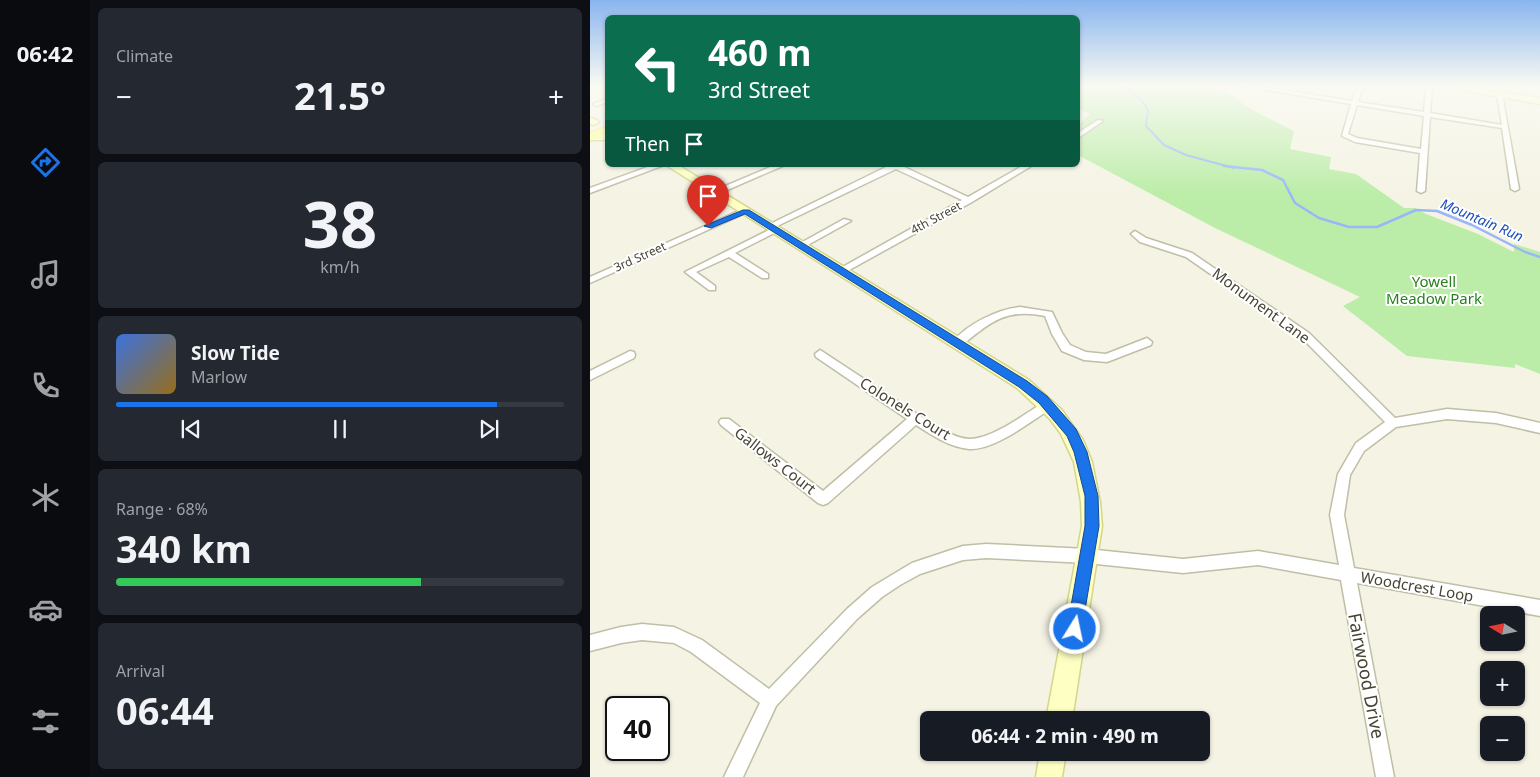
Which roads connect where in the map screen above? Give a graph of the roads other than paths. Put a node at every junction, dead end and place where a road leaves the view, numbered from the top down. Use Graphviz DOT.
graph roads {
  1 [pos="1098,122"];
  2 [pos="1347,122"];
  3 [pos="1426,122"];
  4 [pos="1477,122"];
  5 [pos="1504,122"];
  6 [pos="602,126"];
  7 [pos="1505,127"];
  8 [pos="1080,133"];
  9 [pos="590,137"];
  10 [pos="1424,152"];
  11 [pos="655,167"];
  12 [pos="674,167"];
  13 [pos="776,167"];
  14 [pos="893,167"];
  15 [pos="897,167"];
  16 [pos="1026,167"];
  17 [pos="1515,189"];
  18 [pos="590,191"];
  19 [pos="714,192"];
  20 [pos="1421,192"];
  21 [pos="969,200"];
  22 [pos="746,211"];
  23 [pos="847,220"];
  24 [pos="773,228"];
  25 [pos="1135,234"];
  26 [pos="801,245"];
  27 [pos="728,253"];
  28 [pos="842,271"];
  29 [pos="765,276"];
  30 [pos="590,280"];
  31 [pos="712,288"];
  32 [pos="1146,342"];
  33 [pos="957,343"];
  34 [pos="820,354"];
  35 [pos="630,356"];
  36 [pos="590,376"];
  37 [pos="1048,405"];
  38 [pos="916,418"];
  39 [pos="725,422"];
  40 [pos="1393,423"];
  41 [pos="1540,428"];
  42 [pos="1088,556"];
  43 [pos="1347,575"];
  44 [pos="1540,608"];
  45 [pos="590,643"];
  46 [pos="770,700"];
  47 [pos="1061,711"];
  48 [pos="1052,761"];
  49 [pos="733,777"];
  50 [pos="1049,777"];
  51 [pos="1385,777"];
  1 -- 8 [label="street"];
  2 -- 10 [label="street"];
  3 -- 10 [label="street"];
  4 -- 7 [label="street"];
  5 -- 7 [label="street"];
  6 -- 9 [label="main road"];
  7 -- 17 [label="street"];
  10 -- 20 [label="street"];
  11 -- 18 [label="street"];
  12 -- 19 [label="street"];
  13 -- 19 [label="street"];
  14 -- 24 [label="street"];
  15 -- 21 [label="street"];
  16 -- 21 [label="street, 4th Street"];
  19 -- 22 [label="street"];
  21 -- 28 [label="street, 4th Street"];
  22 -- 24 [label="street"];
  22 -- 30 [label="street, 3rd Street"];
  23 -- 26 [label="street"];
  24 -- 26 [label="street"];
  24 -- 27 [label="street"];
  25 -- 40 [label="street, Monument Lane"];
  26 -- 28 [label="street"];
  27 -- 29 [label="street"];
  27 -- 31 [label="street"];
  28 -- 33 [label="street"];
  32 -- 33 [label="street"];
  33 -- 37 [label="street"];
  34 -- 38 [label="street, Colonels Court"];
  35 -- 36 [label="street"];
  37 -- 38 [label="street, Colonels Court"];
  37 -- 42 [label="street"];
  38 -- 39 [label="street, Gallows Court"];
  40 -- 41 [label="street, Woodcrest Loop"];
  40 -- 43 [label="street, Woodcrest Loop"];
  42 -- 43 [label="street"];
  42 -- 46 [label="street"];
  42 -- 47 [label="street"];
  43 -- 44 [label="street, Woodcrest Loop"];
  43 -- 51 [label="street, Fairwood Drive"];
  45 -- 46 [label="street"];
  46 -- 49 [label="street"];
  48 -- 50 [label="street"];
}
